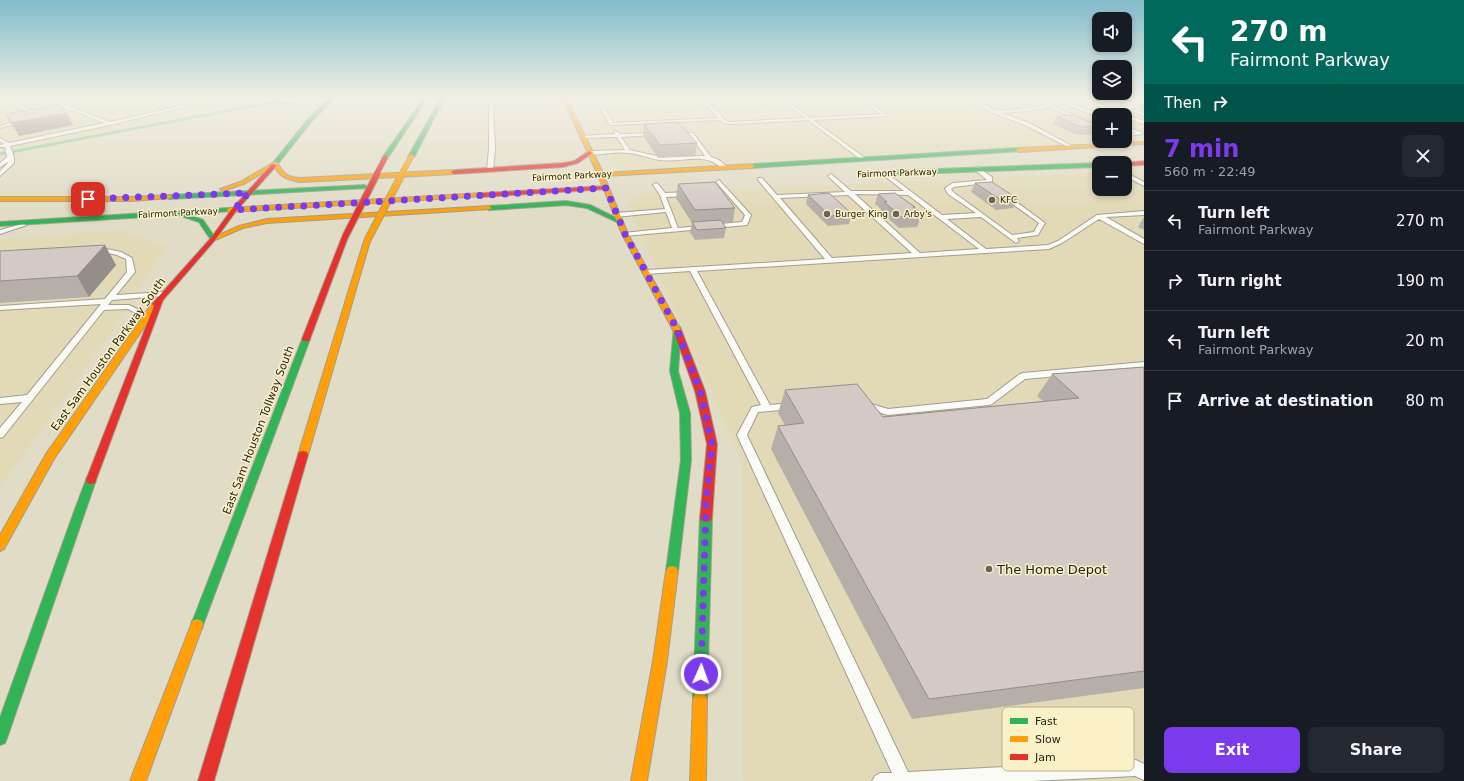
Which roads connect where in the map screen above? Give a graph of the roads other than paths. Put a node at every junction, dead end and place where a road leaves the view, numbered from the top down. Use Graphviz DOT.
graph roads {
  1 [pos="54,135"];
  2 [pos="298,135"];
  3 [pos="400,135"];
  4 [pos="422,135"];
  5 [pos="492,135"];
  6 [pos="631,135"];
  7 [pos="692,135"];
  8 [pos="829,135"];
  9 [pos="1048,135"];
  10 [pos="619,136"];
  11 [pos="582,137"];
  12 [pos="0,139"];
  13 [pos="1144,143"];
  14 [pos="8,145"];
  15 [pos="0,146"];
  16 [pos="1070,147"];
  17 [pos="628,151"];
  18 [pos="589,152"];
  19 [pos="981,152"];
  20 [pos="11,157"];
  21 [pos="709,157"];
  22 [pos="862,159"];
  23 [pos="662,160"];
  24 [pos="276,163"];
  25 [pos="1144,163"];
  26 [pos="1132,164"];
  27 [pos="0,165"];
  28 [pos="1092,165"];
  29 [pos="724,167"];
  30 [pos="977,169"];
  31 [pos="490,170"];
  32 [pos="670,170"];
  33 [pos="834,173"];
  34 [pos="880,173"];
  35 [pos="0,174"];
  36 [pos="597,175"];
  37 [pos="1132,178"];
  38 [pos="773,179"];
  39 [pos="757,180"];
  40 [pos="733,181"];
  41 [pos="990,181"];
  42 [pos="715,182"];
  43 [pos="1144,184"];
  44 [pos="407,185"];
  45 [pos="657,185"];
  46 [pos="995,186"];
  47 [pos="610,188"];
  48 [pos="727,191"];
  49 [pos="999,191"];
  50 [pos="720,192"];
  51 [pos="248,193"];
  52 [pos="698,193"];
  53 [pos="850,193"];
  54 [pos="908,193"];
  55 [pos="663,195"];
  56 [pos="192,196"];
  57 [pos="775,197"];
  58 [pos="0,199"];
  59 [pos="234,210"];
  60 [pos="668,210"];
  61 [pos="177,213"];
  62 [pos="1144,213"];
  63 [pos="982,215"];
  64 [pos="1099,216"];
  65 [pos="942,217"];
  66 [pos="618,218"];
  67 [pos="35,222"];
  68 [pos="0,224"];
  69 [pos="674,229"];
  70 [pos="0,232"];
  71 [pos="625,234"];
  72 [pos="1012,237"];
  73 [pos="213,239"];
  74 [pos="1144,242"];
  75 [pos="1027,248"];
  76 [pos="88,249"];
  77 [pos="985,251"];
  78 [pos="918,255"];
  79 [pos="831,261"];
  80 [pos="693,270"];
  81 [pos="647,272"];
  82 [pos="161,296"];
  83 [pos="109,299"];
  84 [pos="0,308"];
  85 [pos="102,308"];
  86 [pos="148,316"];
  87 [pos="677,329"];
  88 [pos="1144,365"];
  89 [pos="29,398"];
  90 [pos="0,401"];
  91 [pos="855,402"];
  92 [pos="799,405"];
  93 [pos="767,408"];
  94 [pos="0,435"];
  95 [pos="0,546"];
  96 [pos="0,738"];
  97 [pos="1134,768"];
  98 [pos="1072,771"];
  99 [pos="1144,772"];
  100 [pos="903,779"];
  101 [pos="138,781"];
  102 [pos="206,781"];
  103 [pos="639,781"];
  104 [pos="698,781"];
  105 [pos="880,781"];
  1 -- 14 [label="lane"];
  2 -- 24 [label="main road, East Sam Houston Parkway South"];
  3 -- 101 [label="main road, East Sam Houston Tollway South, bridge"];
  4 -- 102 [label="main road, bridge"];
  5 -- 31 [label="lane"];
  6 -- 10 [label="lane"];
  7 -- 21 [label="lane"];
  8 -- 22 [label="lane"];
  9 -- 16 [label="lane"];
  10 -- 11 [label="lane"];
  10 -- 17 [label="lane"];
  11 -- 18 [label="main road"];
  12 -- 14 [label="lane"];
  13 -- 16 [label="main road, Fairmont Parkway"];
  14 -- 15 [label="lane"];
  14 -- 20 [label="lane"];
  16 -- 19 [label="main road, Fairmont Parkway"];
  17 -- 18 [label="lane"];
  17 -- 23 [label="lane"];
  18 -- 31 [label="main road"];
  18 -- 36 [label="main road"];
  19 -- 22 [label="main road, Fairmont Parkway"];
  19 -- 34 [label="main road"];
  20 -- 27 [label="lane"];
  20 -- 35 [label="lane"];
  21 -- 23 [label="lane"];
  21 -- 29 [label="lane"];
  22 -- 29 [label="main road, Fairmont Parkway"];
  22 -- 33 [label="main road"];
  23 -- 32 [label="lane"];
  24 -- 31 [label="main road"];
  24 -- 51 [label="main road, East Sam Houston Parkway South"];
  24 -- 56 [label="main road"];
  25 -- 26 [label="main road"];
  28 -- 30 [label="main road, Fairmont Parkway"];
  29 -- 32 [label="main road, Fairmont Parkway"];
  30 -- 34 [label="main road, Fairmont Parkway"];
  30 -- 41 [label="lane"];
  32 -- 36 [label="main road, Fairmont Parkway"];
  33 -- 53 [label="lane"];
  34 -- 54 [label="lane"];
  36 -- 47 [label="main road"];
  37 -- 43 [label="lane"];
  38 -- 39 [label="main road"];
  39 -- 57 [label="lane"];
  40 -- 42 [label="main road"];
  41 -- 46 [label="lane"];
  41 -- 63 [label="lane"];
  42 -- 48 [label="lane"];
  44 -- 51 [label="main road, Fairmont Parkway"];
  45 -- 55 [label="lane"];
  47 -- 59 [label="main road, Fairmont Parkway"];
  47 -- 66 [label="main road"];
  48 -- 50 [label="lane"];
  48 -- 69 [label="lane"];
  49 -- 72 [label="lane"];
  51 -- 56 [label="main road, Fairmont Parkway"];
  51 -- 59 [label="main road, East Sam Houston Parkway South"];
  52 -- 55 [label="lane"];
  53 -- 54 [label="lane"];
  53 -- 57 [label="lane"];
  53 -- 78 [label="lane"];
  54 -- 65 [label="lane"];
  55 -- 60 [label="lane"];
  56 -- 58 [label="main road, Fairmont Parkway"];
  57 -- 79 [label="lane"];
  59 -- 61 [label="main road, Fairmont Parkway"];
  59 -- 73 [label="main road, East Sam Houston Parkway South"];
  60 -- 66 [label="lane"];
  60 -- 69 [label="lane"];
  61 -- 67 [label="main road, Fairmont Parkway"];
  61 -- 73 [label="main road"];
  62 -- 64 [label="lane"];
  63 -- 65 [label="lane"];
  63 -- 72 [label="lane"];
  64 -- 74 [label="lane"];
  64 -- 75 [label="lane"];
  65 -- 77 [label="lane"];
  66 -- 71 [label="main road"];
  66 -- 73 [label="main road"];
  67 -- 68 [label="main road, Fairmont Parkway"];
  67 -- 70 [label="lane"];
  69 -- 71 [label="lane"];
  71 -- 81 [label="main road"];
  72 -- 75 [label="lane"];
  73 -- 82 [label="main road, East Sam Houston Parkway South"];
  75 -- 77 [label="lane"];
  76 -- 83 [label="lane"];
  77 -- 78 [label="lane"];
  78 -- 79 [label="lane"];
  79 -- 80 [label="lane"];
  80 -- 81 [label="lane"];
  80 -- 93 [label="lane"];
  81 -- 87 [label="main road"];
  82 -- 83 [label="lane"];
  82 -- 86 [label="main road, East Sam Houston Parkway South"];
  82 -- 96 [label="main road"];
  83 -- 84 [label="lane"];
  83 -- 85 [label="lane"];
  85 -- 86 [label="lane"];
  85 -- 89 [label="lane"];
  86 -- 95 [label="main road, East Sam Houston Parkway South"];
  87 -- 103 [label="main road"];
  87 -- 104 [label="main road"];
  88 -- 91 [label="lane"];
  89 -- 90 [label="lane"];
  89 -- 94 [label="lane"];
  92 -- 93 [label="lane"];
  93 -- 100 [label="lane"];
  97 -- 99 [label="lane"];
  98 -- 100 [label="lane"];
  100 -- 105 [label="lane"];
}
